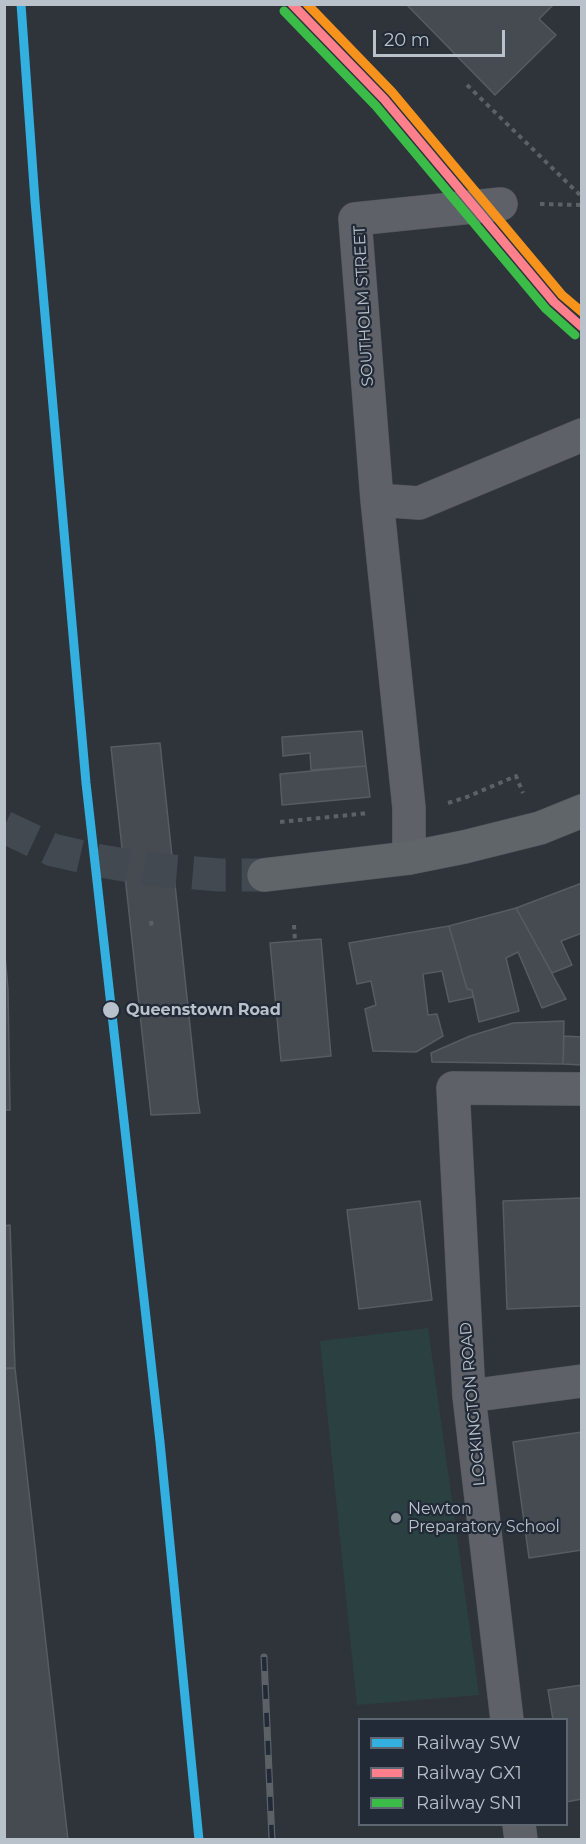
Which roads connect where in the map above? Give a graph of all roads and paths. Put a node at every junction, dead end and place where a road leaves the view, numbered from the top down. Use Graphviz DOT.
graph roads {
  1 [pos="467,85"];
  2 [pos="582,197"];
  3 [pos="501,204"];
  4 [pos="582,435"];
  5 [pos="377,500"];
  6 [pos="516,776"];
  7 [pos="439,805"];
  8 [pos="582,811"];
  9 [pos="378,812"];
  10 [pos="280,822"];
  11 [pos="409,858"];
  12 [pos="264,875"];
  13 [pos="151,921"];
  14 [pos="294,925"];
  15 [pos="152,929"];
  16 [pos="295,941"];
  17 [pos="582,1089"];
  18 [pos="582,1382"];
  19 [pos="469,1396"];
  20 [pos="507,1718"];
  1 -- 2 [label="path"];
  3 -- 5 [label="street, SOUTHOLM STREET"];
  4 -- 5 [label="street"];
  5 -- 11 [label="street, SOUTHOLM STREET"];
  6 -- 7 [label="path"];
  8 -- 11 [label="main road"];
  9 -- 10 [label="path"];
  11 -- 12 [label="main road"];
  13 -- 15 [label="path"];
  14 -- 16 [label="path"];
  17 -- 19 [label="street, LOCKINGTON ROAD"];
  18 -- 19 [label="street"];
  19 -- 20 [label="street, LOCKINGTON ROAD"];
}
